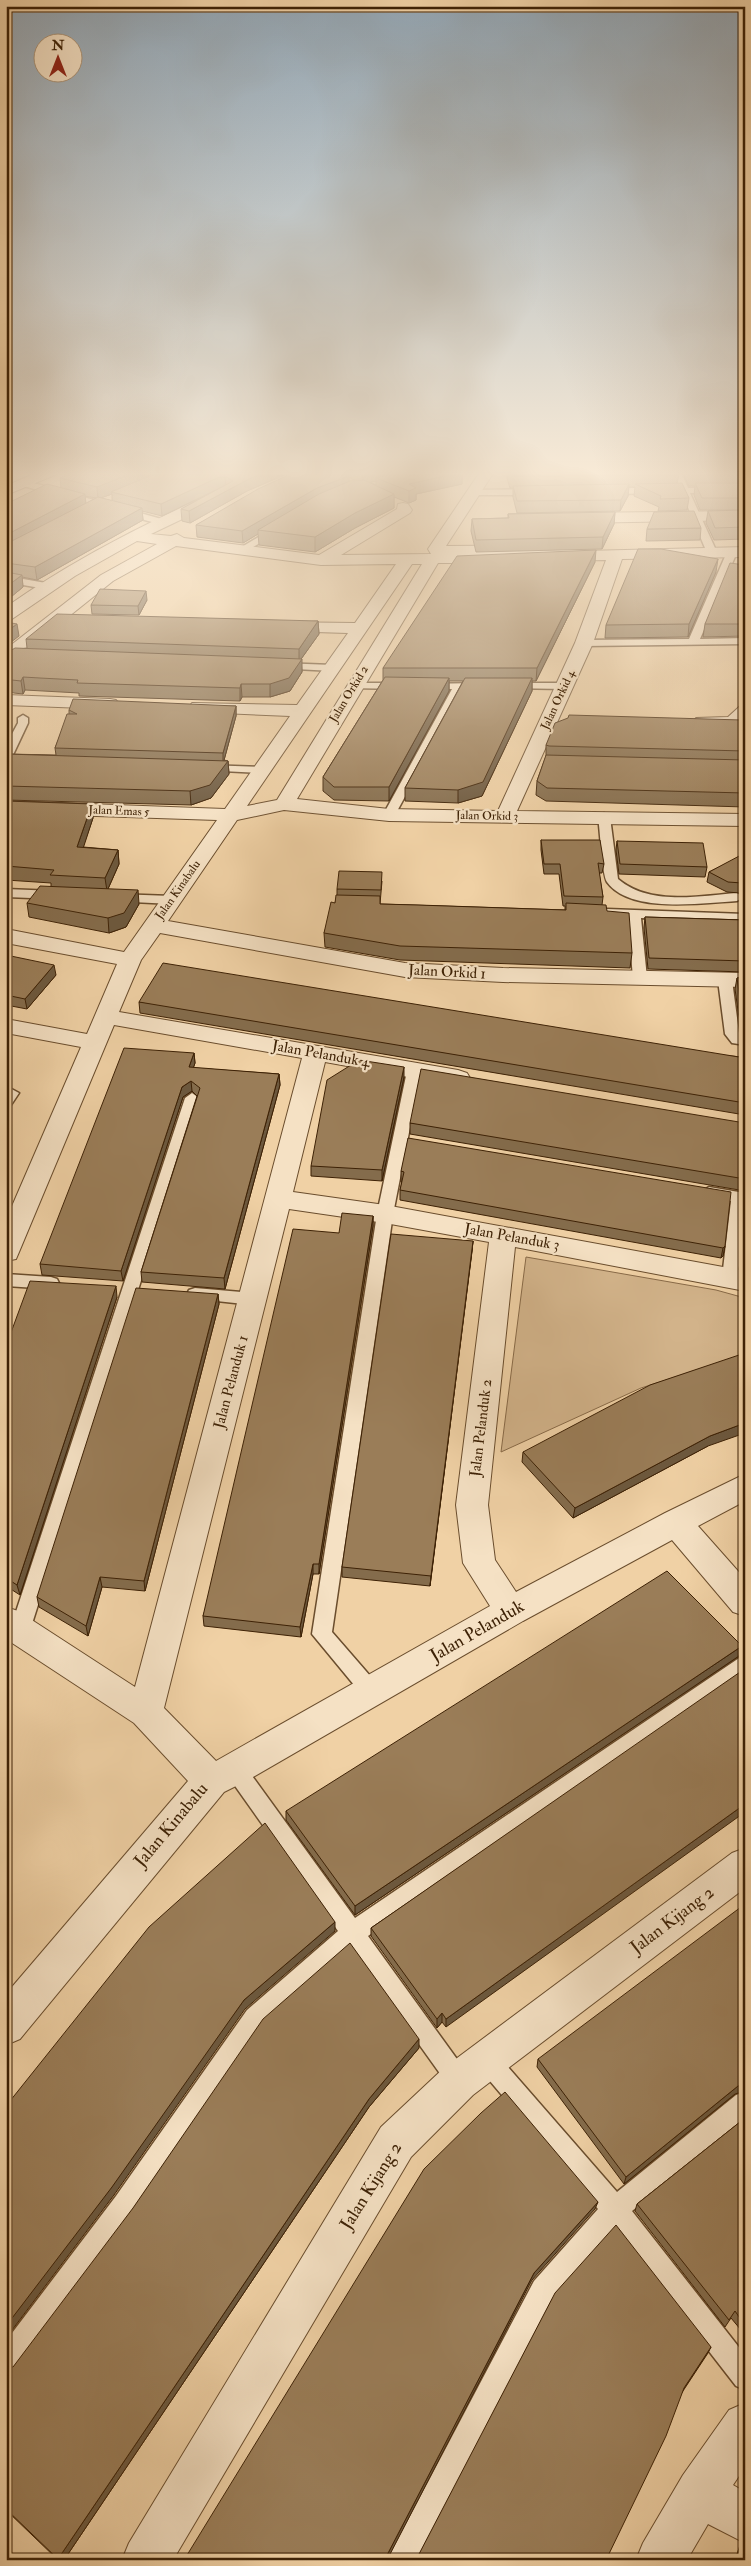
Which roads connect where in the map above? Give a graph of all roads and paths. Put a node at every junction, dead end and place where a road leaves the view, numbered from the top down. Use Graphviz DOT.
graph roads {
  1 [pos="38,592"];
  2 [pos="89,592"];
  3 [pos="385,592"];
  4 [pos="412,592"];
  5 [pos="602,592"];
  6 [pos="715,592"];
  7 [pos="6,616"];
  8 [pos="52,620"];
  9 [pos="82,620"];
  10 [pos="260,626"];
  11 [pos="360,628"];
  12 [pos="693,642"];
  13 [pos="745,642"];
  14 [pos="584,643"];
  15 [pos="8,656"];
  16 [pos="29,656"];
  17 [pos="264,665"];
  18 [pos="332,668"];
  19 [pos="354,686"];
  20 [pos="458,686"];
  21 [pos="564,686"];
  22 [pos="6,700"];
  23 [pos="125,704"];
  24 [pos="184,707"];
  25 [pos="302,711"];
  26 [pos="14,717"];
  27 [pos="550,718"];
  28 [pos="569,718"];
  29 [pos="685,722"];
  30 [pos="741,722"];
  31 [pos="10,761"];
  32 [pos="193,768"];
  33 [pos="261,770"];
  34 [pos="284,804"];
  35 [pos="6,807"];
  36 [pos="231,815"];
  37 [pos="389,815"];
  38 [pos="505,816"];
  39 [pos="604,817"];
  40 [pos="745,820"];
  41 [pos="6,893"];
  42 [pos="65,896"];
  43 [pos="104,897"];
  44 [pos="737,897"];
  45 [pos="172,900"];
  46 [pos="595,913"];
  47 [pos="634,914"];
  48 [pos="745,918"];
  49 [pos="154,925"];
  50 [pos="6,936"];
  51 [pos="130,960"];
  52 [pos="640,978"];
  53 [pos="735,980"];
  54 [pos="105,1017"];
  55 [pos="6,1026"];
  56 [pos="745,1041"];
  57 [pos="94,1042"];
  58 [pos="316,1052"];
  59 [pos="414,1071"];
  60 [pos="482,1082"];
  61 [pos="6,1090"];
  62 [pos="192,1098"];
  63 [pos="6,1102"];
  64 [pos="691,1189"];
  65 [pos="742,1198"];
  66 [pos="278,1199"];
  67 [pos="385,1214"];
  68 [pos="503,1235"];
  69 [pos="6,1252"];
  70 [pos="738,1279"];
  71 [pos="6,1280"];
  72 [pos="64,1284"];
  73 [pos="112,1288"];
  74 [pos="131,1289"];
  75 [pos="150,1291"];
  76 [pos="178,1293"];
  77 [pos="253,1299"];
  78 [pos="745,1486"];
  79 [pos="676,1522"];
  80 [pos="745,1602"];
  81 [pos="511,1611"];
  82 [pos="13,1626"];
  83 [pos="745,1663"];
  84 [pos="371,1691"];
  85 [pos="146,1712"];
  86 [pos="223,1775"];
  87 [pos="745,1865"];
  88 [pos="352,1933"];
  89 [pos="10,2015"];
  90 [pos="473,2071"];
  91 [pos="745,2104"];
  92 [pos="615,2209"];
  93 [pos="6,2363"];
  94 [pos="745,2377"];
  95 [pos="745,2426"];
  96 [pos="700,2492"];
  97 [pos="745,2519"];
  98 [pos="146,2560"];
  99 [pos="401,2560"];
  100 [pos="660,2560"];
  1 -- 7 [label="street"];
  2 -- 8 [label="street"];
  3 -- 11 [label="street, Jalan Kinabalu"];
  4 -- 19 [label="street, Jalan Orkid 2"];
  5 -- 14 [label="street, Jalan Orkid 4"];
  6 -- 12 [label="lane"];
  8 -- 9 [label="street"];
  8 -- 15 [label="street"];
  10 -- 11 [label="street"];
  11 -- 18 [label="street, Jalan Kinabalu"];
  12 -- 13 [label="lane"];
  12 -- 14 [label="lane"];
  14 -- 21 [label="street, Jalan Orkid 4"];
  15 -- 16 [label="lane"];
  17 -- 18 [label="lane"];
  18 -- 25 [label="street, Jalan Kinabalu"];
  19 -- 20 [label="lane"];
  19 -- 34 [label="street, Jalan Orkid 2"];
  20 -- 21 [label="lane"];
  20 -- 37 [label="lane"];
  21 -- 27 [label="street, Jalan Orkid 4"];
  22 -- 23 [label="street"];
  24 -- 25 [label="street"];
  25 -- 33 [label="street, Jalan Kinabalu"];
  26 -- 31 [label="lane"];
  27 -- 28 [label="street"];
  27 -- 38 [label="street, Jalan Orkid 4"];
  29 -- 30 [label="street"];
  32 -- 33 [label="lane"];
  33 -- 36 [label="street, Jalan Kinabalu"];
  34 -- 36 [label="street, Jalan Orkid 3"];
  34 -- 37 [label="street, Jalan Orkid 3"];
  35 -- 36 [label="street, Jalan Emas 5"];
  36 -- 45 [label="street, Jalan Kinabalu"];
  37 -- 38 [label="street, Jalan Orkid 3"];
  38 -- 39 [label="street, Jalan Orkid 3"];
  39 -- 40 [label="street, Jalan Orkid 3"];
  39 -- 44 [label="lane"];
  41 -- 42 [label="lane"];
  43 -- 45 [label="lane"];
  45 -- 49 [label="street, Jalan Kinabalu"];
  46 -- 47 [label="lane"];
  47 -- 48 [label="lane"];
  47 -- 52 [label="lane"];
  49 -- 51 [label="street, Jalan Kinabalu"];
  49 -- 52 [label="street, Jalan Orkid 1"];
  50 -- 51 [label="street"];
  51 -- 54 [label="street, Jalan Kinabalu"];
  52 -- 53 [label="street, Jalan Orkid 1"];
  53 -- 56 [label="lane"];
  54 -- 57 [label="street, Jalan Kinabalu"];
  54 -- 58 [label="street, Jalan Pelanduk 4"];
  55 -- 57 [label="street"];
  57 -- 69 [label="street, Jalan Kinabalu"];
  58 -- 59 [label="street, Jalan Pelanduk 4"];
  58 -- 66 [label="street, Jalan Pelanduk 1"];
  59 -- 60 [label="street, Jalan Pelanduk 4"];
  59 -- 67 [label="lane"];
  61 -- 63 [label="lane"];
  62 -- 74 [label="lane"];
  64 -- 65 [label="lane"];
  65 -- 70 [label="lane"];
  66 -- 67 [label="street, Jalan Pelanduk 3"];
  66 -- 77 [label="street, Jalan Pelanduk 1"];
  67 -- 68 [label="street, Jalan Pelanduk 3"];
  67 -- 84 [label="lane"];
  68 -- 70 [label="street, Jalan Pelanduk 3"];
  68 -- 81 [label="street, Jalan Pelanduk 2"];
  71 -- 72 [label="lane"];
  73 -- 74 [label="lane"];
  74 -- 75 [label="lane"];
  74 -- 82 [label="lane"];
  76 -- 77 [label="lane"];
  77 -- 85 [label="street, Jalan Pelanduk 1"];
  78 -- 79 [label="street, Jalan Pelanduk"];
  79 -- 80 [label="street"];
  79 -- 81 [label="street, Jalan Pelanduk"];
  81 -- 84 [label="street, Jalan Pelanduk"];
  82 -- 85 [label="street, Jalan Kinabalu"];
  83 -- 88 [label="lane"];
  84 -- 86 [label="street, Jalan Pelanduk"];
  85 -- 86 [label="street, Jalan Kinabalu"];
  86 -- 88 [label="lane"];
  86 -- 89 [label="street, Jalan Kinabalu"];
  87 -- 90 [label="street, Jalan Kijang 2"];
  88 -- 90 [label="lane"];
  88 -- 93 [label="lane"];
  90 -- 92 [label="lane"];
  90 -- 98 [label="street, Jalan Kijang 2"];
  91 -- 92 [label="lane"];
  92 -- 94 [label="lane"];
  92 -- 99 [label="lane"];
  95 -- 96 [label="street"];
  96 -- 97 [label="street"];
  96 -- 100 [label="street"];
}
